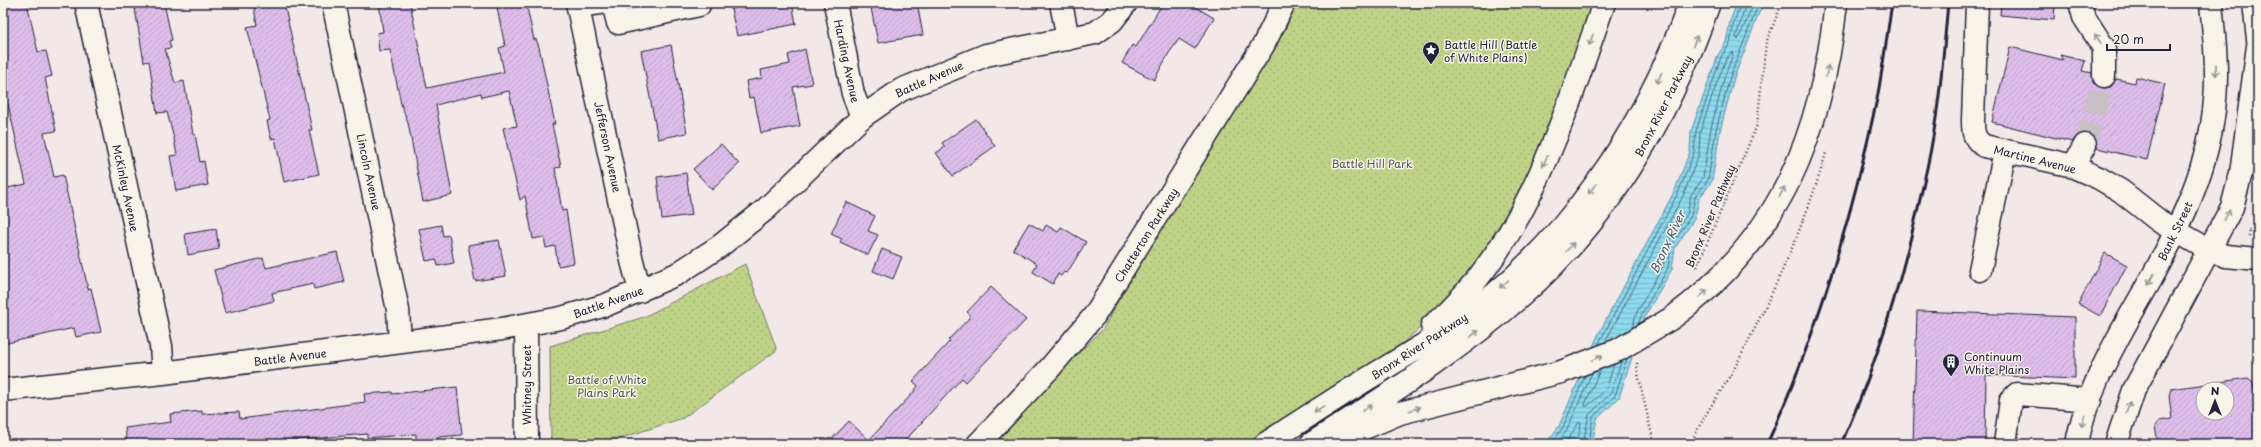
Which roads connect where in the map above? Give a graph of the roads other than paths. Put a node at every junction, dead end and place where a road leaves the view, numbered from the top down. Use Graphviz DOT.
graph roads {
  1 [pos="86,3"];
  2 [pos="333,3"];
  3 [pos="600,3"];
  4 [pos="613,3"];
  5 [pos="835,3"];
  6 [pos="1061,3"];
  7 [pos="1126,3"];
  8 [pos="1284,3"];
  9 [pos="1604,3"];
  10 [pos="1690,3"];
  11 [pos="1709,3"];
  12 [pos="1836,3"];
  13 [pos="1977,3"];
  14 [pos="2080,3"];
  15 [pos="2211,3"];
  16 [pos="2254,3"];
  17 [pos="577,5"];
  18 [pos="699,5"];
  19 [pos="1068,39"];
  20 [pos="2258,39"];
  21 [pos="2258,46"];
  22 [pos="2104,76"];
  23 [pos="862,117"];
  24 [pos="2085,145"];
  25 [pos="2005,151"];
  26 [pos="2073,166"];
  27 [pos="2175,232"];
  28 [pos="2209,250"];
  29 [pos="2258,259"];
  30 [pos="1980,270"];
  31 [pos="640,291"];
  32 [pos="526,325"];
  33 [pos="400,342"];
  34 [pos="163,373"];
  35 [pos="1376,373"];
  36 [pos="3,390"];
  37 [pos="2090,400"];
  38 [pos="526,444"];
  39 [pos="978,444"];
  40 [pos="1265,444"];
  41 [pos="1311,444"];
  42 [pos="1327,444"];
  43 [pos="2005,444"];
  44 [pos="2077,444"];
  45 [pos="2116,444"];
  1 -- 34 [label="main road, McKinley Avenue"];
  2 -- 33 [label="main road, Lincoln Avenue"];
  3 -- 17 [label="main road"];
  4 -- 18 [label="main road"];
  5 -- 23 [label="main road, Harding Avenue"];
  6 -- 19 [label="main road"];
  7 -- 19 [label="main road, Battle Avenue"];
  8 -- 39 [label="main road, Chatterton Parkway"];
  9 -- 35 [label="main road, one-way"];
  10 -- 35 [label="main road, Bronx River Parkway, one-way"];
  41 -- 11 [label="main road, Bronx River Parkway, one-way"];
  42 -- 12 [label="main road, one-way, bridge"];
  13 -- 25 [label="main road, Martine Avenue"];
  22 -- 14 [label="main road, one-way"];
  15 -- 27 [label="main road, Bank Street, one-way"];
  16 -- 20 [label="main road"];
  17 -- 31 [label="main road, Jefferson Avenue"];
  19 -- 23 [label="main road, Battle Avenue"];
  28 -- 21 [label="main road, one-way"];
  23 -- 31 [label="main road, Battle Avenue"];
  24 -- 26 [label="main road"];
  25 -- 26 [label="main road, Martine Avenue"];
  25 -- 30 [label="main road"];
  26 -- 27 [label="main road, Martine Avenue"];
  27 -- 28 [label="main road, Martine Avenue"];
  27 -- 37 [label="main road, Bank Street, one-way"];
  28 -- 29 [label="main road, Martine Avenue"];
  45 -- 28 [label="main road, one-way"];
  31 -- 32 [label="main road, Battle Avenue"];
  32 -- 33 [label="main road, Battle Avenue"];
  32 -- 38 [label="main road, Whitney Street"];
  33 -- 34 [label="main road, Battle Avenue"];
  34 -- 36 [label="main road, Battle Avenue"];
  35 -- 40 [label="main road, Bronx River Parkway, one-way"];
  37 -- 43 [label="main road"];
  37 -- 44 [label="main road, Bank Street, one-way"];
}
